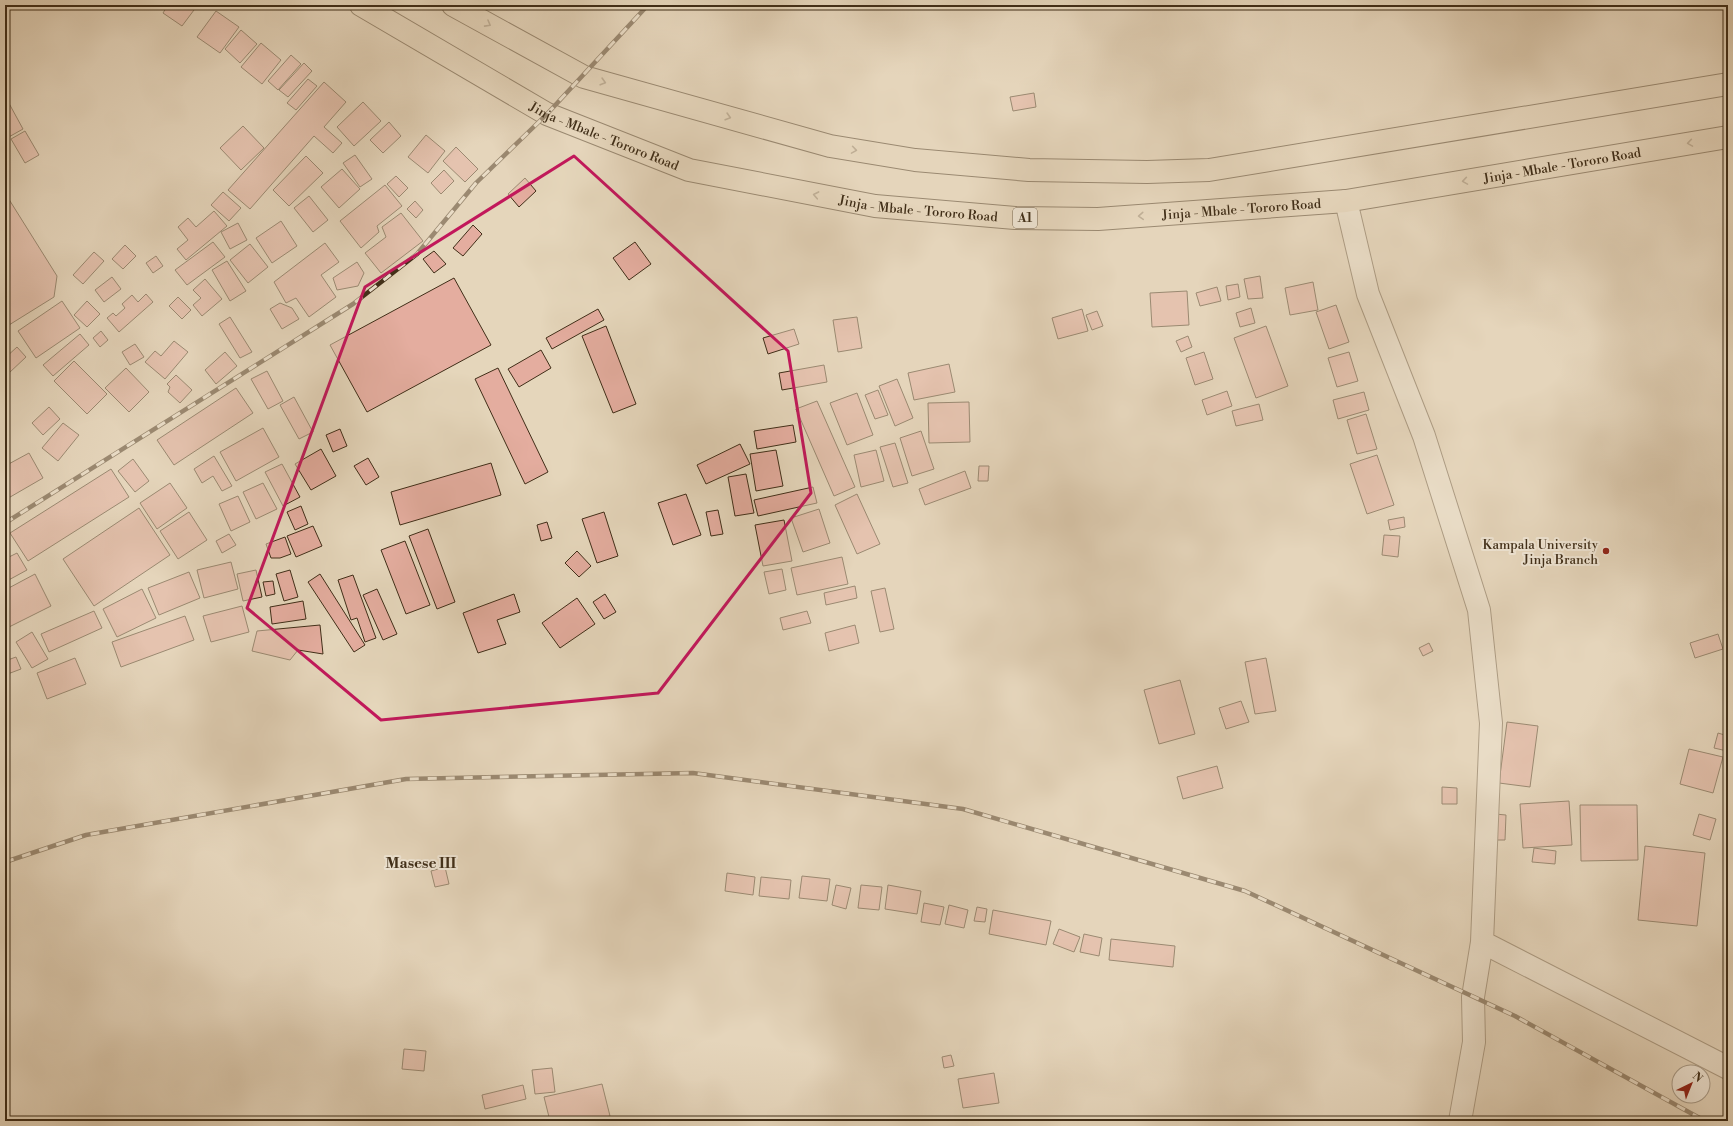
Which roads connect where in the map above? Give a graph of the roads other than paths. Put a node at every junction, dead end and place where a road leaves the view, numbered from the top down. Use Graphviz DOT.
graph roads {
  1 [pos="361,5"];
  2 [pos="453,5"];
  3 [pos="1728,84"];
  4 [pos="1728,137"];
  5 [pos="1346,201"];
  6 [pos="1482,942"];
  7 [pos="1728,1068"];
  8 [pos="1460,1121"];
  5 -- 1 [label="highway, Jinja - Mbale - Tororo Road / A1, one-way"];
  2 -- 3 [label="highway, one-way"];
  4 -- 5 [label="highway, Jinja - Mbale - Tororo Road / A1, one-way"];
  5 -- 6 [label="street"];
  6 -- 7 [label="street"];
  6 -- 8 [label="street"];
}
